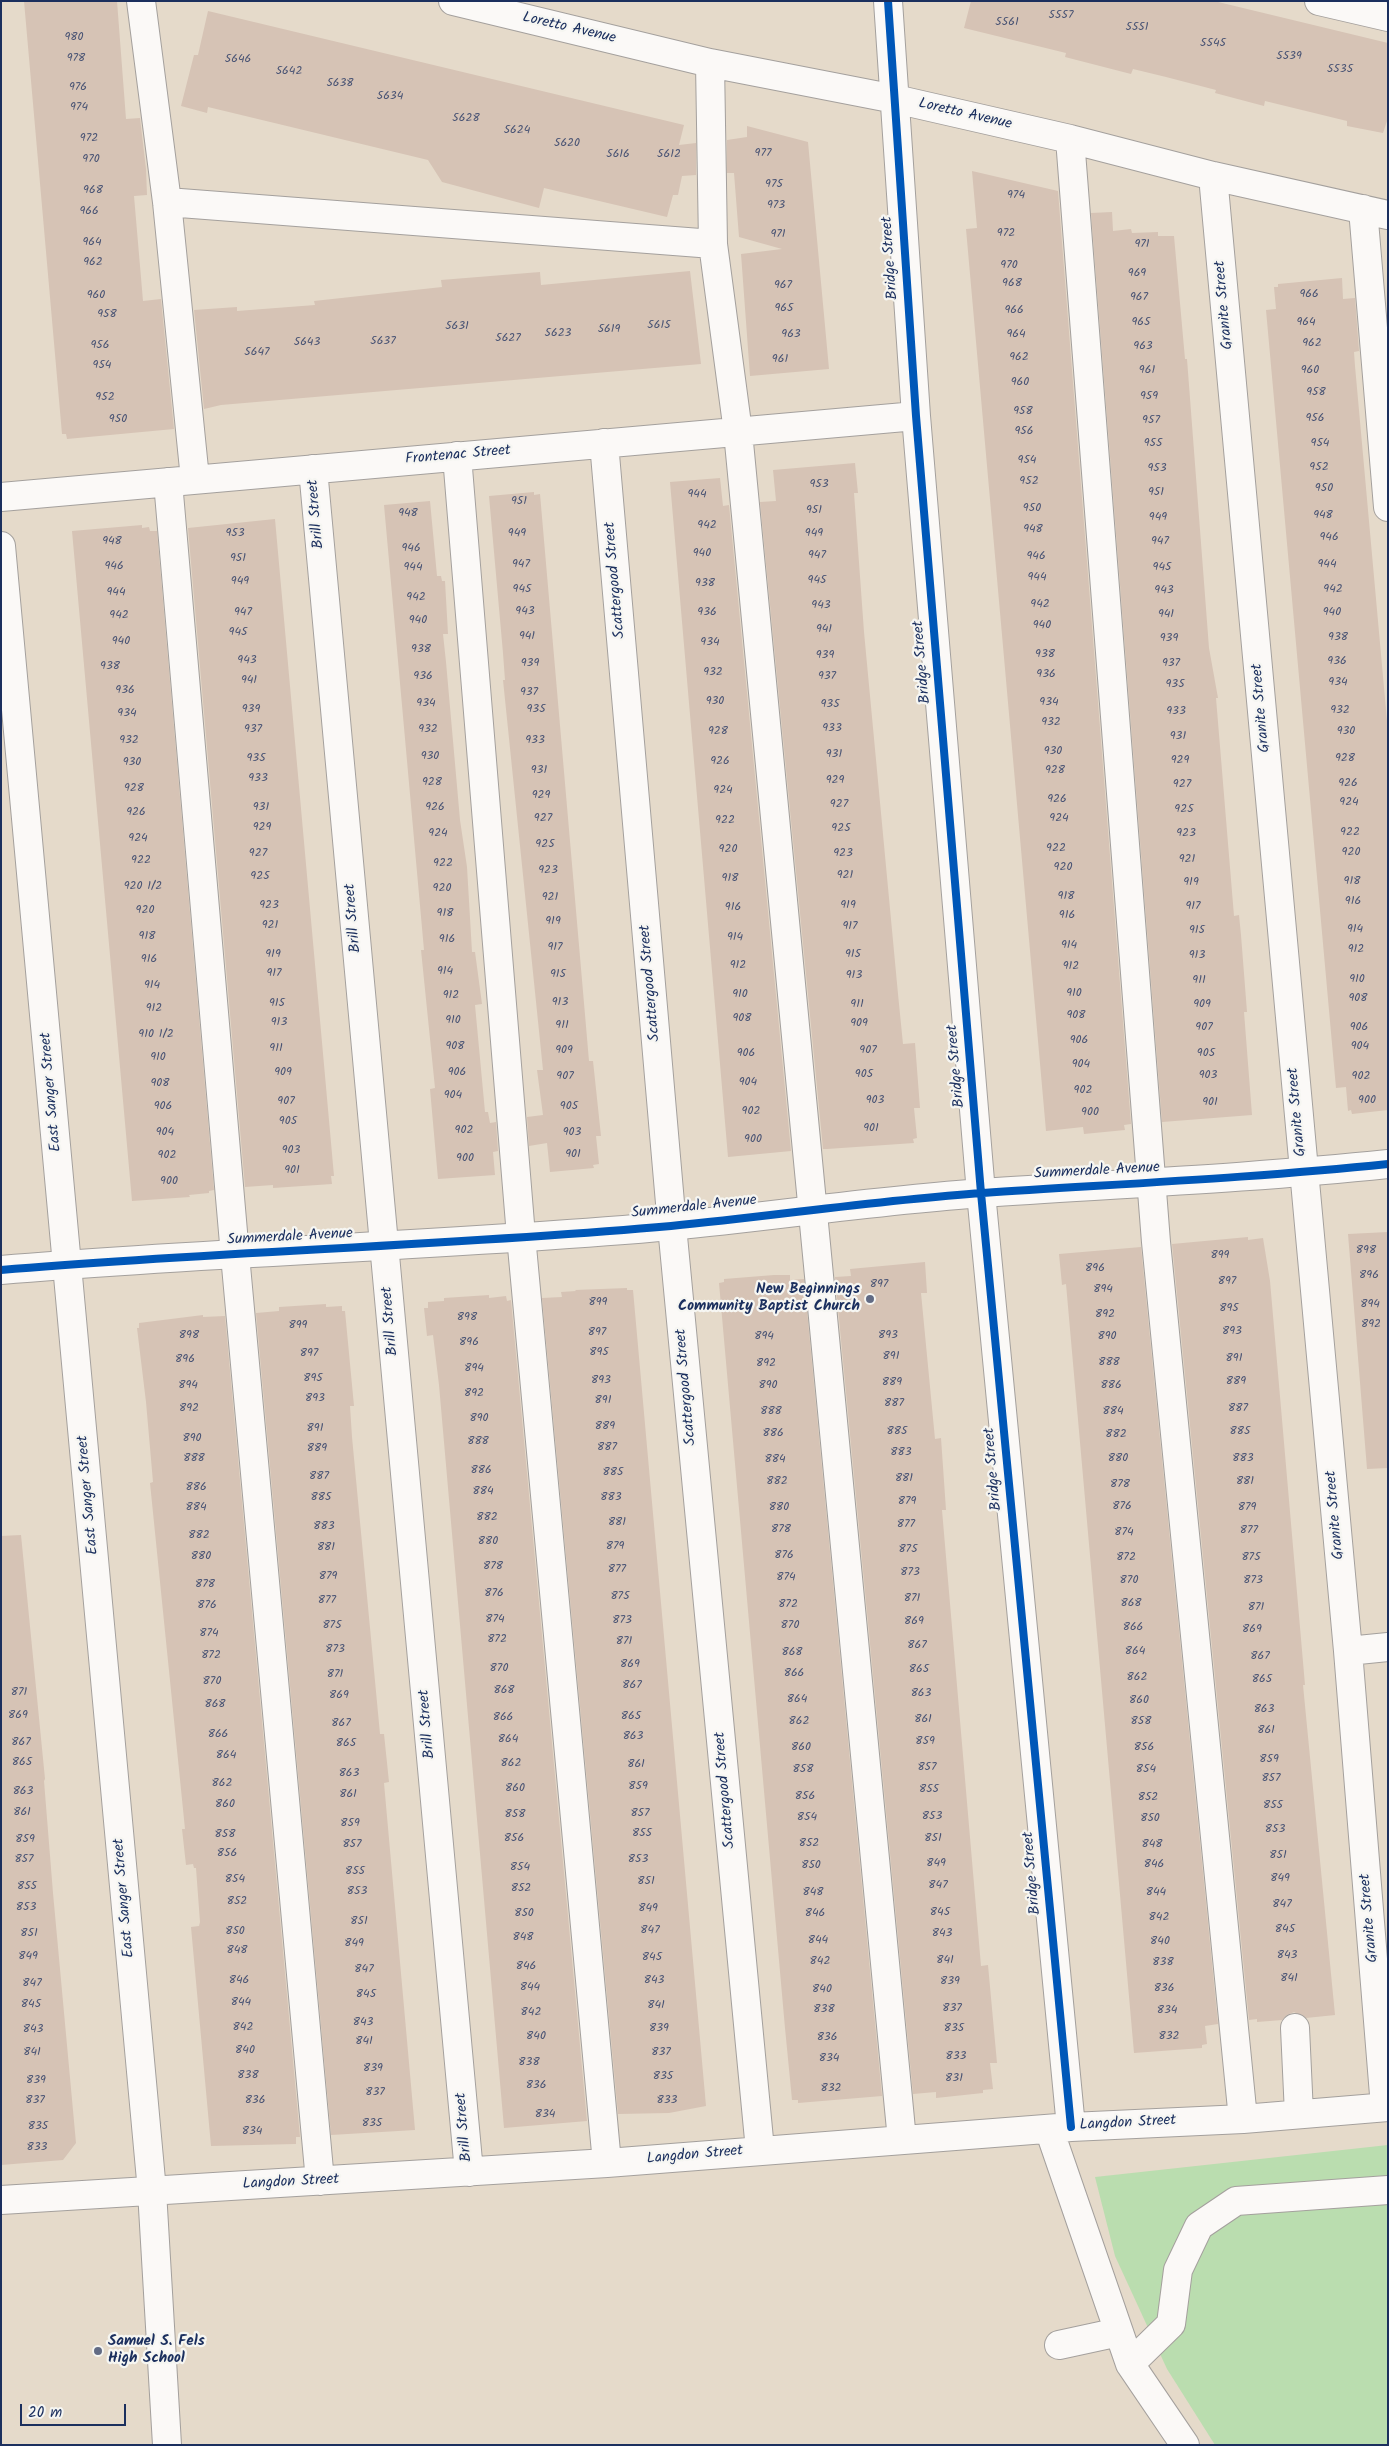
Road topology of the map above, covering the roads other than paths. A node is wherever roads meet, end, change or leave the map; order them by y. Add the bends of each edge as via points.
1 (141, 1) edge
2 (453, 1) edge
3 (888, 1) edge
4 (1319, 1) edge
5 (1388, 18) edge
6 (710, 63) junction
7 (894, 99) junction
8 (1070, 139) junction
9 (1213, 176) junction
10 (168, 202) junction
11 (1376, 212) edge
12 (713, 244) junction
13 (916, 416) junction
14 (738, 432) junction
15 (604, 443) junction
16 (457, 456) junction
17 (313, 470) junction
18 (195, 479) junction
19 (168, 482) junction
20 (1, 497) edge
21 (1388, 507) edge
22 (1, 546) edge
23 (1388, 1164) edge
24 (1304, 1172) junction
25 (1151, 1183) junction
26 (981, 1193) junction
27 (812, 1209) junction
28 (672, 1226) junction
29 (521, 1236) junction
30 (384, 1247) junction
31 (235, 1255) junction
32 (67, 1264) junction
33 (1, 1270) edge
34 (1388, 1647) edge
35 (1348, 1651) junction
36 (1295, 2028) dead end
37 (1386, 2107) edge
38 (1299, 2114) junction
39 (1243, 2119) junction
40 (1060, 2128) junction
41 (902, 2140) junction
42 (760, 2150) junction
43 (607, 2163) junction
44 (469, 2172) junction
45 (320, 2181) junction
46 (1388, 2190) edge
47 (152, 2191) junction
48 (1, 2200) edge
49 (1119, 2332) junction
50 (1059, 2345) dead end
51 (1130, 2364) junction
52 (167, 2445) edge
53 (1185, 2445) edge

1 - 10 street
2 - 6 street, Loretto Avenue
3 - 7 street, Bridge Street
4 - 5 street
6 - 7 street, Loretto Avenue
6 - 12 street
7 - 8 street, Loretto Avenue
7 - 13 street, Bridge Street
8 - 9 street, Loretto Avenue
8 - 25 street
9 - 11 street, Loretto Avenue
9 - 24 street, Granite Street
10 - 12 street
10 - 18 street
11 - 21 street
12 - 14 street
13 - 14 street, Frontenac Street
13 - 26 street, Bridge Street
14 - 15 street, Frontenac Street
14 - 27 street
15 - 16 street, Frontenac Street
15 - 28 street, Scattergood Street
16 - 17 street, Frontenac Street
16 - 29 street
17 - 18 street, Frontenac Street
17 - 30 street, Brill Street
18 - 19 street, Frontenac Street
19 - 20 street, Frontenac Street
19 - 31 street
22 - 32 street, East Sanger Street
23 - 24 street, Summerdale Avenue
24 - 25 street, Summerdale Avenue
24 - 35 street, Granite Street
25 - 26 street, Summerdale Avenue
25 - 39 street
26 - 27 street, Summerdale Avenue
26 - 40 street, Bridge Street
27 - 28 street, Summerdale Avenue
27 - 41 street
28 - 29 street, Summerdale Avenue
28 - 42 street, Scattergood Street
29 - 30 street, Summerdale Avenue
29 - 43 street
30 - 31 street, Summerdale Avenue
30 - 44 street, Brill Street
31 - 32 street, Summerdale Avenue
31 - 45 street
32 - 33 street, Summerdale Avenue
32 - 47 street, East Sanger Street
34 - 35 street
35 - 37 street, Granite Street
36 - 38 street
37 - 38 street, Langdon Street
38 - 39 street, Langdon Street
39 - 40 street, Langdon Street
40 - 41 street, Langdon Street
40 - 49 street, Bridge Street
41 - 42 street, Langdon Street
42 - 43 street, Langdon Street
43 - 44 street, Langdon Street
44 - 45 street, Langdon Street
45 - 47 street, Langdon Street
46 - 51 street via 1236,2201 1199,2226 1178,2270 1171,2324
47 - 48 street, Langdon Street
47 - 52 street, East Sanger Street
49 - 50 street
49 - 51 street, Bridge Street
51 - 53 street, Bridge Street

